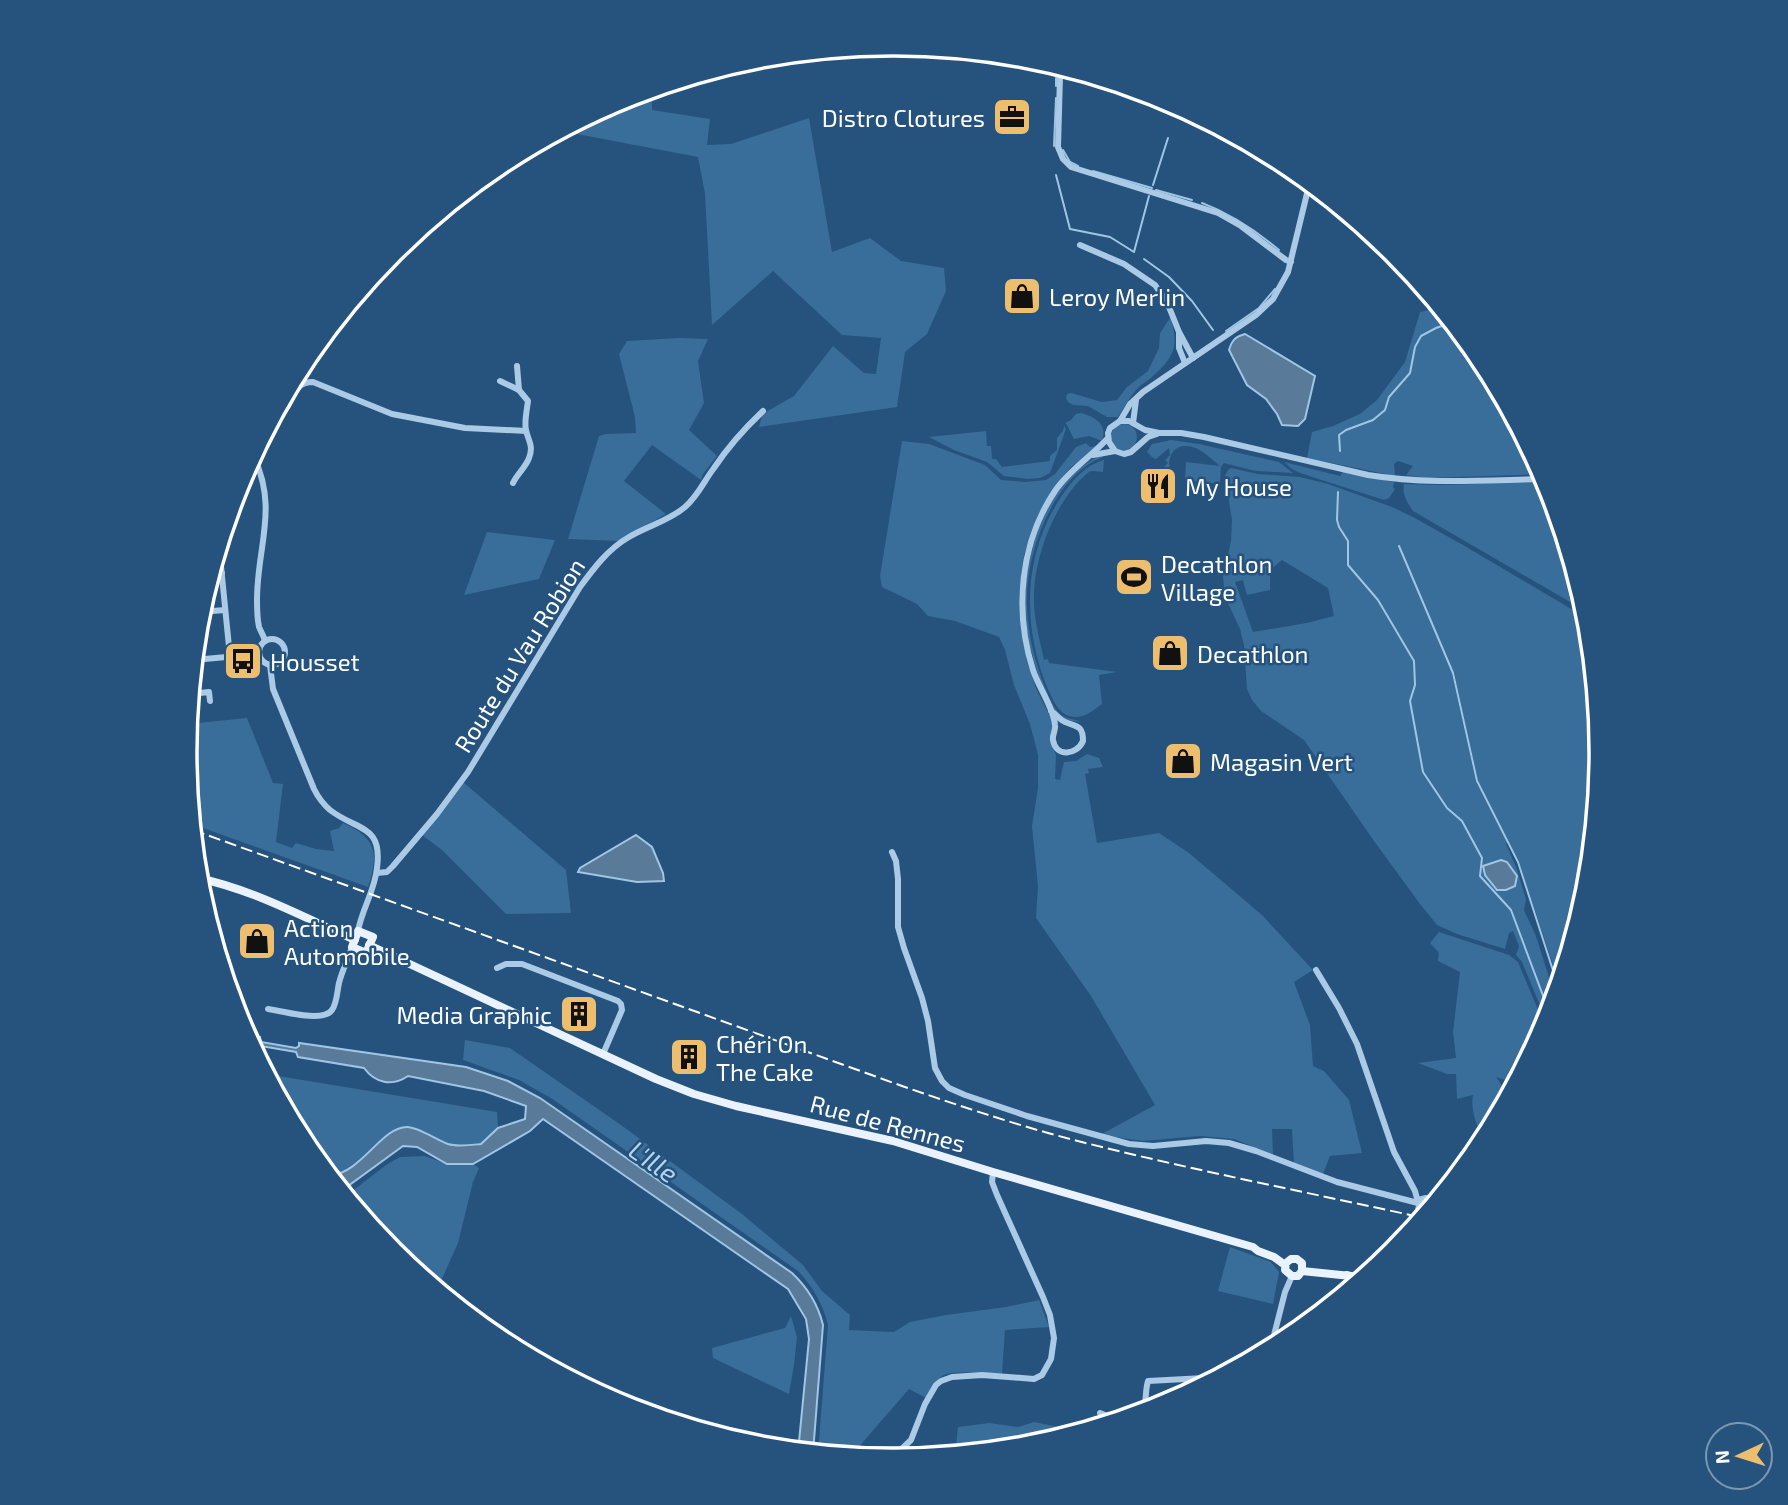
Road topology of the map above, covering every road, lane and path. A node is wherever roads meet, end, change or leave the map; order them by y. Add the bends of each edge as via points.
1 (1060, 76) edge
2 (1307, 192) edge
3 (1080, 245) dead end
4 (1291, 262) junction
5 (1179, 332) junction
6 (1193, 358) junction
7 (1185, 363) junction
8 (517, 366) dead end
9 (500, 380) dead end
10 (304, 383) edge
11 (519, 390) junction
12 (1136, 400) junction
13 (763, 411) dead end
14 (1120, 421) junction
15 (1136, 425) junction
16 (526, 431) junction
17 (1159, 433) junction
18 (1108, 438) junction
19 (1139, 444) junction
20 (1115, 450) junction
21 (1093, 455) junction
22 (258, 469) edge
23 (1534, 479) edge
24 (513, 483) dead end
25 (222, 570) edge
26 (222, 573) joint
27 (225, 610) junction
28 (212, 611) edge
29 (265, 641) junction
30 (260, 654) junction
31 (230, 657) junction
32 (203, 659) edge
33 (270, 665) junction
34 (208, 684) dead end
35 (209, 692) junction
36 (200, 693) edge
37 (210, 701) dead end
38 (1051, 711) junction
39 (1066, 723) junction
40 (1054, 732) junction
41 (892, 852) dead end
42 (377, 873) junction
43 (210, 881) edge
44 (355, 939) junction
45 (369, 945) junction
46 (497, 968) dead end
47 (1316, 970) dead end
48 (268, 1009) dead end
49 (603, 1054) junction
50 (993, 1172) junction
51 (1429, 1199) edge
52 (1418, 1202) junction
53 (1419, 1211) edge
54 (1288, 1269) junction
55 (1303, 1269) junction
56 (1352, 1276) edge
57 (1274, 1336) edge
58 (1200, 1378) edge
59 (1145, 1402) edge
60 (1100, 1413) dead end
61 (1106, 1416) edge
62 (902, 1449) edge

1 - 4 street via 1058,147 1070,167 1218,213
2 - 4 street
3 - 5 street via 1117,260 1150,281 1167,302
4 - 6 street via 1286,279 1263,309
5 - 6 street
5 - 7 street
6 - 7 street
7 - 12 street
8 - 11 street
9 - 11 street
10 - 16 street via 313,382 392,414 465,428
11 - 16 street via 528,401
12 - 14 street
12 - 15 street
13 - 42 street, Route du Vau Robion via 720,458 685,507 629,537 597,564 461,783 393,866
14 - 15 street
14 - 18 street via 1110,428
15 - 17 street
15 - 19 street
16 - 24 street via 530,438 528,461
17 - 19 street
17 - 23 street via 1204,437 1394,479
18 - 20 street
18 - 21 street
19 - 20 street via 1124,454
20 - 21 street
21 - 38 street via 1069,474 1049,500 1023,578 1026,641
22 - 29 street via 266,496 257,600
25 - 26 street
26 - 27 street
27 - 28 street
27 - 31 street
29 - 30 street
29 - 33 street via 275,640 284,650 280,662
30 - 31 street
30 - 33 street
31 - 32 street
33 - 42 street via 273,689 314,789 329,809 373,837 378,850
34 - 35 street
35 - 36 street
35 - 37 street
38 - 39 street
38 - 40 street
39 - 40 street
39 - 40 street via 1082,731 1077,751 1065,753 1056,748
41 - 52 street via 898,879 898,928 922,998 935,1068 949,1088 1027,1116 1129,1144 1206,1140 1237,1145 1337,1182
42 - 44 street
43 - 44 main road via 273,902
44 - 45 main road via 366,953
44 - 45 main road via 373,937
44 - 48 street via 328,1014 321,1017
45 - 49 main road, Rue de Rennes
46 - 49 street via 522,964 618,1001 622,1010
47 - 52 street via 1357,1044 1394,1152
49 - 50 main road, Rue de Rennes via 694,1094 893,1141
50 - 54 main road, Rue de Rennes via 1253,1247
50 - 62 street via 997,1195 1050,1315 1051,1359 1042,1375 1034,1379 982,1376 942,1381
51 - 52 street
52 - 53 street
54 - 55 main road via 1298,1276
54 - 55 main road, Rue de Rennes via 1297,1259
54 - 57 street
55 - 56 main road, Rue de Rennes via 1317,1267
58 - 59 street via 1148,1381
60 - 61 street

